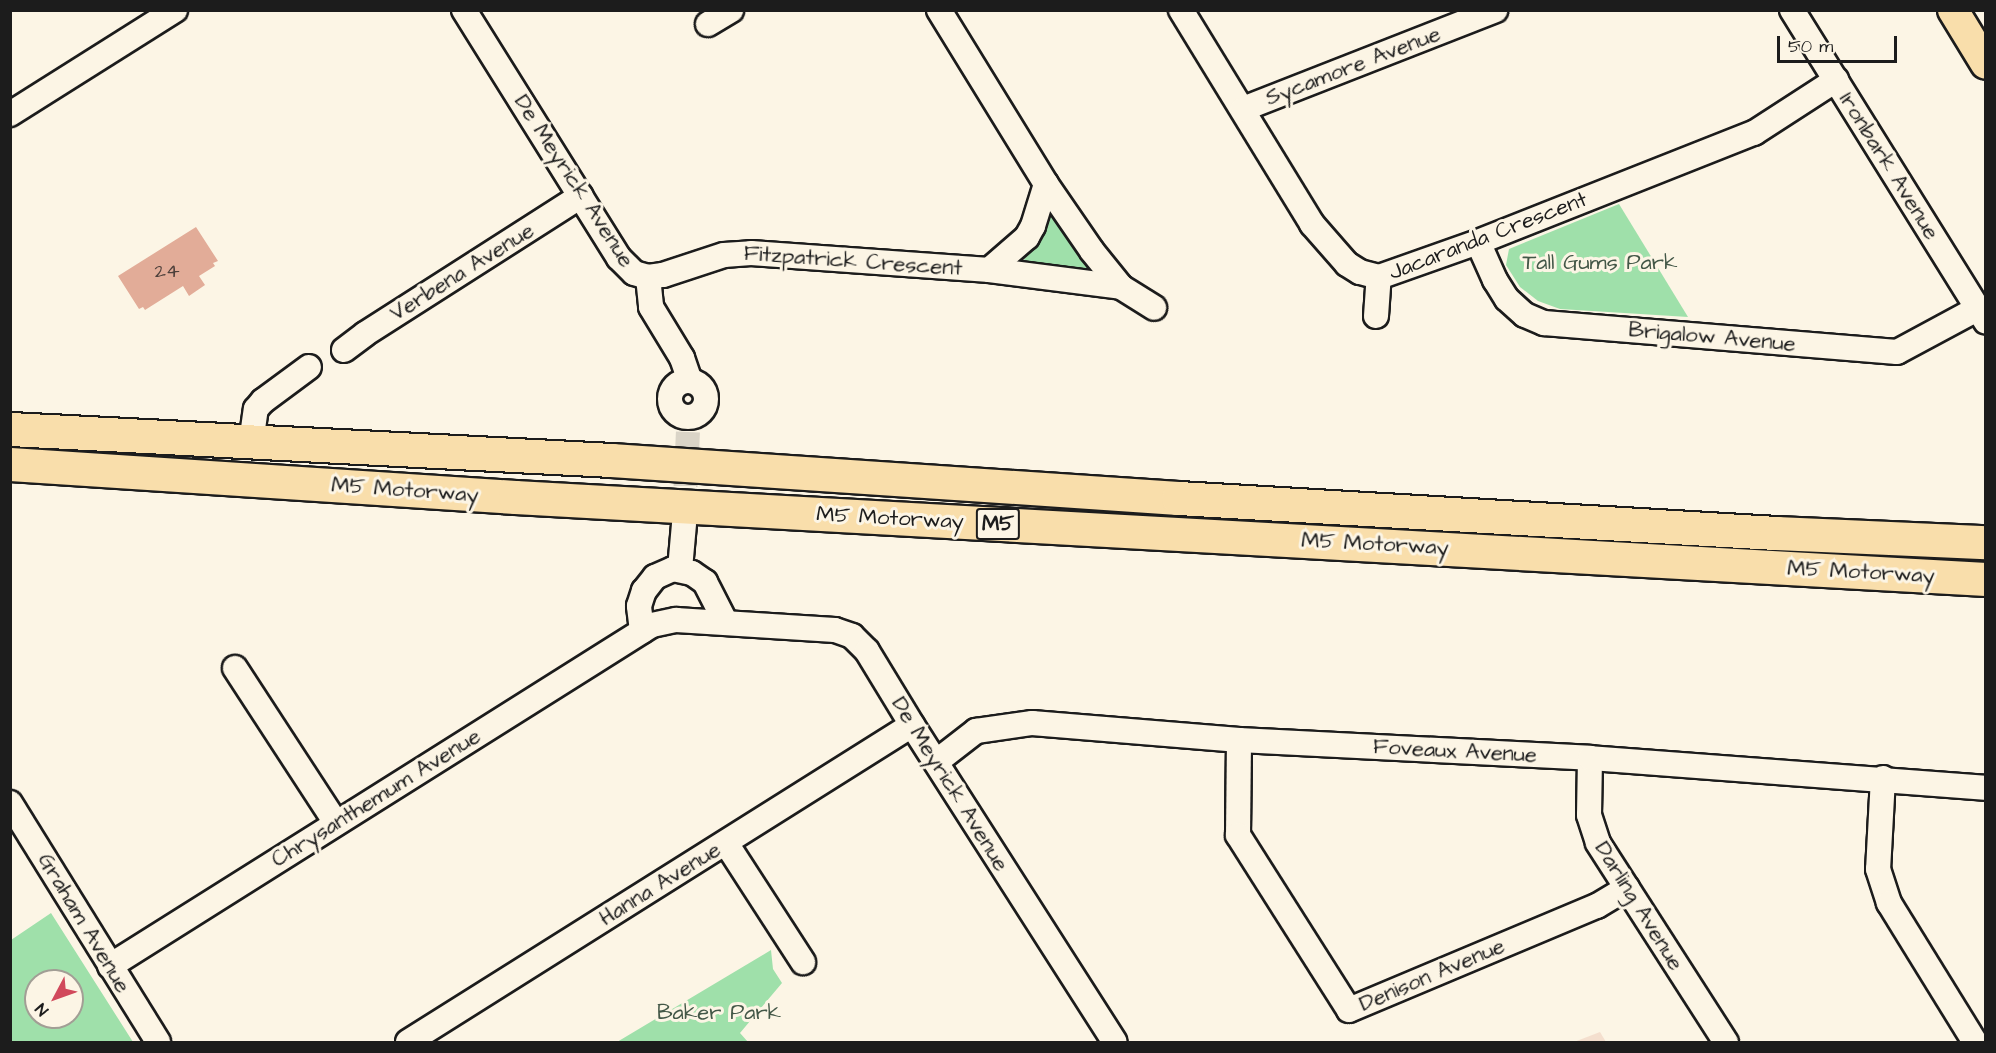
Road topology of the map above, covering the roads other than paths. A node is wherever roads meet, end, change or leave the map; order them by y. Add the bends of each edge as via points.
1 (175, 10) edge
2 (464, 10) edge
3 (730, 10) edge
4 (939, 10) edge
5 (1182, 10) edge
6 (1496, 10) edge
7 (1792, 10) edge
8 (1953, 10) edge
9 (708, 24) dead end
10 (1986, 64) edge
11 (1836, 80) junction
12 (1244, 109) junction
13 (10, 114) edge
14 (1046, 184) junction
15 (581, 196) junction
16 (1478, 242) junction
17 (989, 270) junction
18 (648, 277) junction
19 (1379, 277) junction
20 (1121, 286) junction
21 (1154, 308) dead end
22 (1981, 315) edge
23 (1376, 316) dead end
24 (344, 350) dead end
25 (309, 367) dead end
26 (688, 425) tunnel mouth
27 (10, 429) edge
28 (251, 443) junction
29 (10, 464) edge
30 (684, 524) tunnel mouth
31 (1986, 542) edge
32 (680, 569) junction
33 (1986, 579) edge
34 (676, 620) joint
35 (726, 623) junction
36 (642, 631) junction
37 (235, 668) dead end
38 (912, 725) junction
39 (1239, 740) junction
40 (1590, 758) junction
41 (936, 762) junction
42 (1883, 778) junction
43 (1986, 788) edge
44 (12, 809) edge
45 (336, 824) junction
46 (726, 843) junction
47 (1627, 888) junction
48 (803, 962) dead end
49 (110, 966) junction
50 (158, 1042) edge
51 (408, 1042) edge
52 (1115, 1042) edge
53 (1726, 1042) edge
54 (1975, 1042) edge

1 - 13 street
2 - 15 street, De Meyrick Avenue
3 - 9 street
4 - 14 street, Fitzpatrick Crescent
5 - 12 street, Jacaranda Crescent
6 - 12 street, Sycamore Avenue
7 - 11 street, Ironbark Avenue
8 - 10 main road
11 - 16 street, Jacaranda Crescent via 1754,133
11 - 22 street, Ironbark Avenue
12 - 19 street, Jacaranda Crescent via 1312,224 1347,264
14 - 17 street, Fitzpatrick Crescent via 1027,237
14 - 20 street, Fitzpatrick Crescent
15 - 18 street, De Meyrick Avenue via 623,263 634,273
15 - 24 street, Verbena Avenue
16 - 19 street, Jacaranda Crescent
16 - 22 street, Brigalow Avenue via 1508,299 1525,315 1544,323 1897,352
17 - 18 street, Fitzpatrick Crescent via 751,252 724,255
17 - 20 street, Fitzpatrick Crescent
18 - 26 street, De Meyrick Avenue via 651,307 682,358 690,381 701,386 706,396 704,408
19 - 23 street
20 - 21 street, Fitzpatrick Crescent
25 - 28 street via 262,400 256,409
27 - 28 highway, M5 Motorway / M5
28 - 31 highway, M5 Motorway / M5 via 611,460 1178,498
29 - 33 highway, M5 Motorway / M5 via 514,497
30 - 32 street
32 - 35 street via 705,582
32 - 36 street via 660,574 647,586 639,606
34 - 35 street, De Meyrick Avenue
34 - 36 street, Chrysanthemum Avenue
35 - 38 street, De Meyrick Avenue via 835,630 852,636 867,651
36 - 45 street, Chrysanthemum Avenue
37 - 45 street
38 - 41 street, De Meyrick Avenue
38 - 46 street, Hanna Avenue
39 - 40 street, Foveaux Avenue
39 - 41 street, Foveaux Avenue via 1032,723 976,731
39 - 47 street, Denison Avenue via 1238,835 1349,1010 1597,906
40 - 42 street, Foveaux Avenue
40 - 47 street, Darling Avenue via 1592,830
41 - 52 street, De Meyrick Avenue
42 - 43 street, Foveaux Avenue
42 - 54 street via 1878,869 1889,903
44 - 49 street, Graham Avenue
45 - 49 street, Chrysanthemum Avenue
46 - 48 street
46 - 51 street, Hanna Avenue
47 - 53 street, Darling Avenue
49 - 50 street, Graham Avenue

